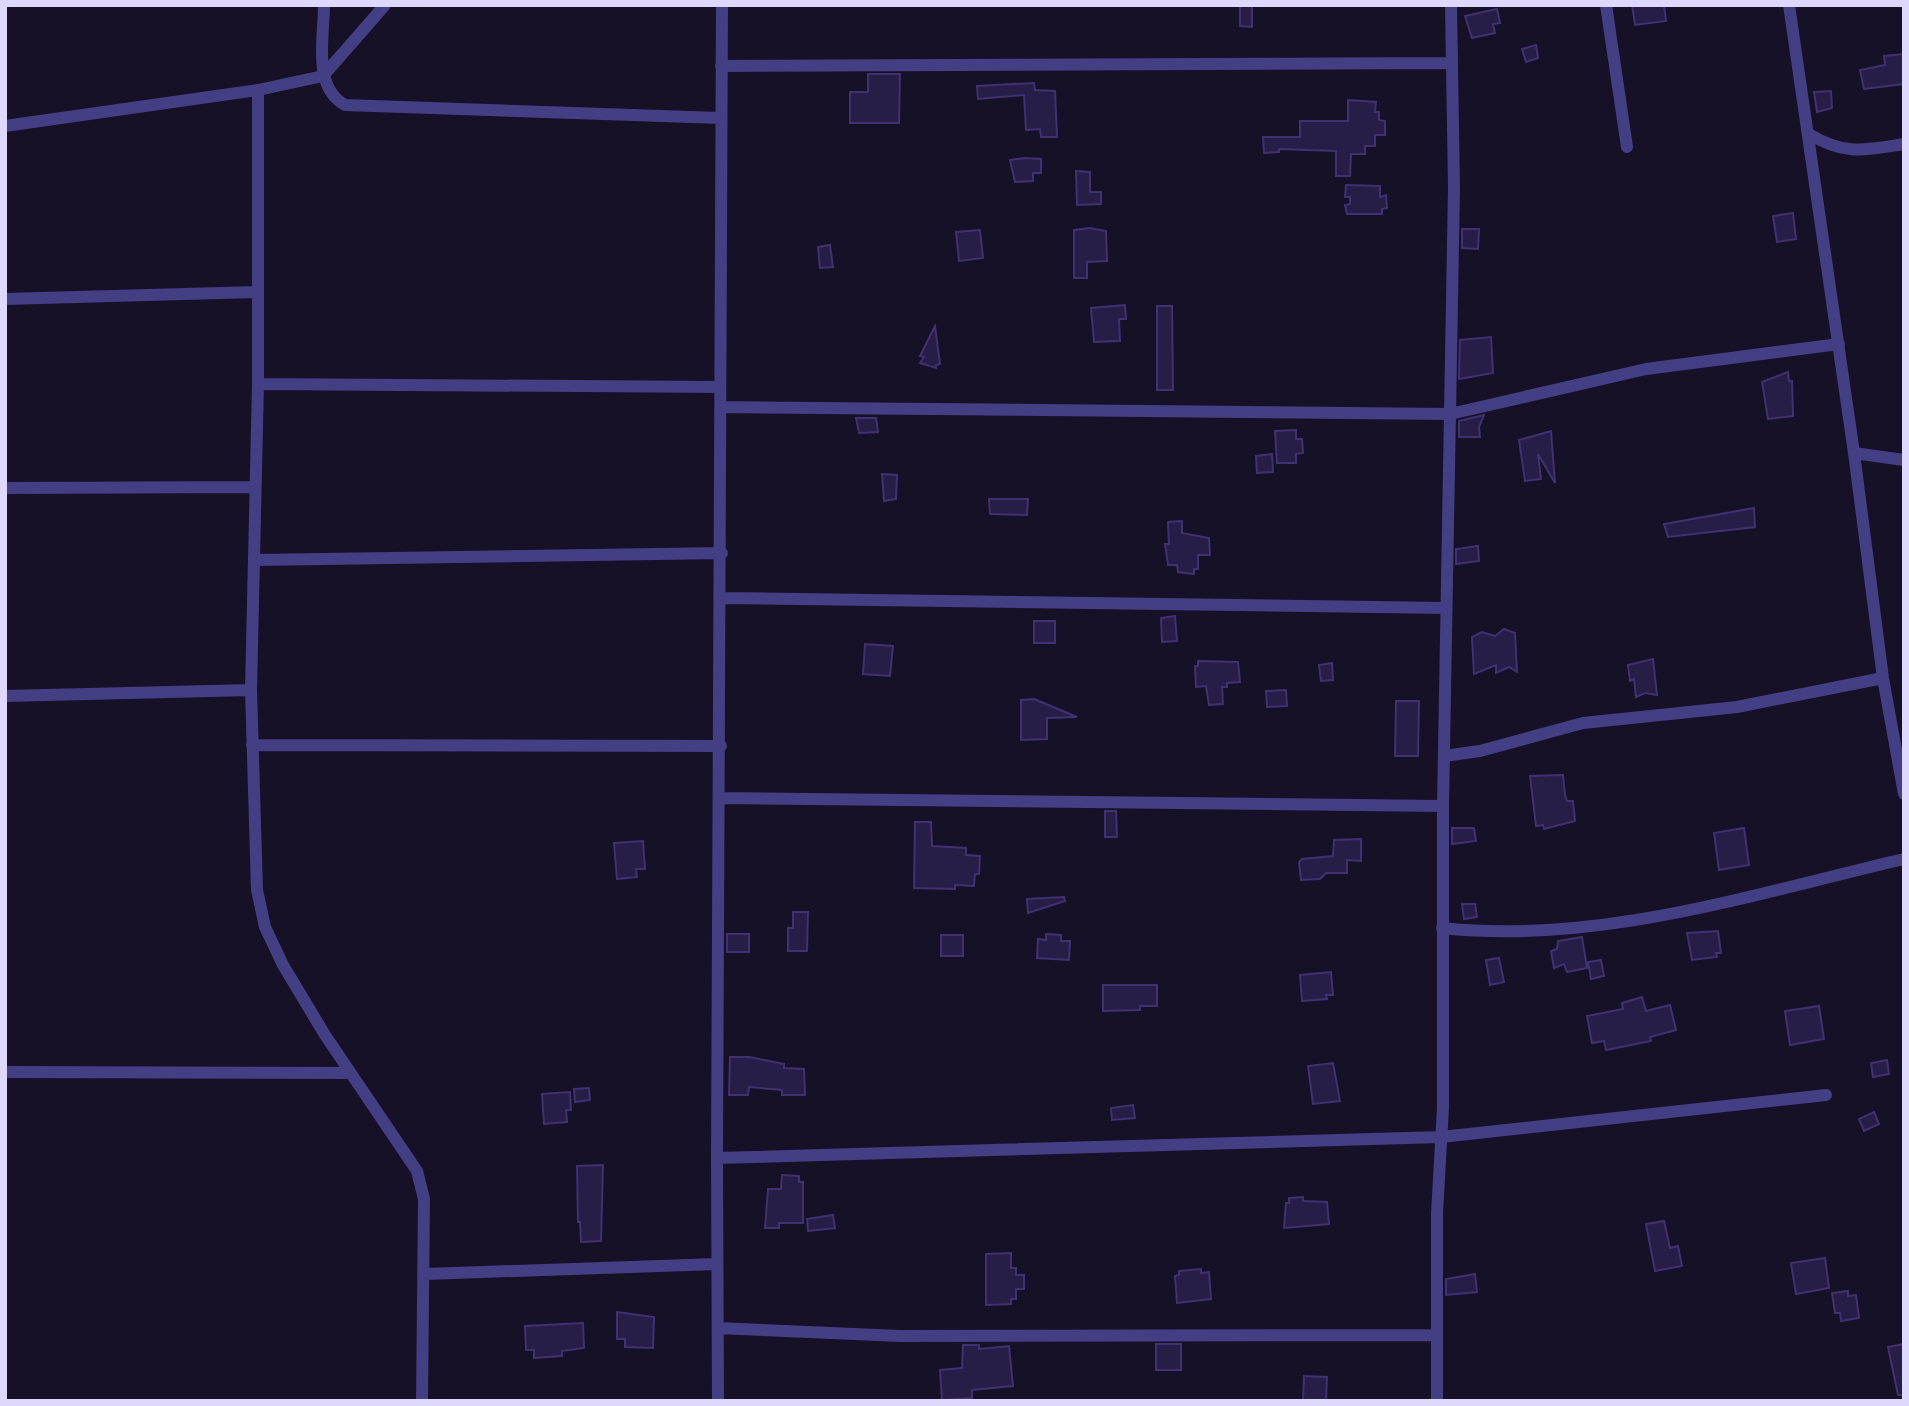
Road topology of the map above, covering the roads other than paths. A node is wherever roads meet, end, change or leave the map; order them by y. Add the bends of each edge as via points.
1 (324, 5) edge
2 (385, 5) edge
3 (722, 5) edge
4 (1451, 5) edge
5 (1606, 5) edge
6 (1789, 5) edge
7 (1452, 63) junction
8 (721, 66) junction
9 (323, 76) junction
10 (258, 90) junction
11 (720, 118) junction
12 (5, 125) edge
13 (1809, 134) junction
14 (1904, 145) edge
15 (1627, 147) dead end
16 (258, 292) junction
17 (5, 299) edge
18 (1839, 344) junction
19 (258, 384) junction
20 (720, 387) junction
21 (721, 407) junction
22 (1450, 414) junction
23 (1854, 453) junction
24 (1904, 460) edge
25 (256, 487) junction
26 (5, 488) edge
27 (722, 553) junction
28 (254, 560) junction
29 (722, 598) junction
30 (1446, 608) junction
31 (1883, 678) junction
32 (251, 690) junction
33 (5, 696) edge
34 (252, 745) junction
35 (721, 746) junction
36 (1444, 756) junction
37 (1904, 793) edge
38 (720, 798) junction
39 (1443, 806) junction
40 (1904, 859) edge
41 (1442, 928) junction
42 (5, 1072) edge
43 (350, 1073) junction
44 (1826, 1095) dead end
45 (1441, 1137) junction
46 (717, 1158) junction
47 (717, 1264) junction
48 (425, 1274) junction
49 (718, 1328) junction
50 (1436, 1335) junction
51 (422, 1401) edge
52 (719, 1401) edge
53 (1437, 1401) edge

1 - 9 street
2 - 9 street
3 - 8 street
4 - 7 street
5 - 15 street
6 - 13 street
7 - 8 street
7 - 22 street
8 - 11 street
9 - 10 street
9 - 11 street via 330,95 353,107
10 - 12 street
10 - 16 street
11 - 20 street
13 - 14 street via 1851,151
13 - 18 street
16 - 17 street
16 - 19 street
18 - 22 street via 1646,369
18 - 23 street
19 - 20 street
19 - 25 street
20 - 21 street
21 - 22 street
21 - 27 street
22 - 30 street
23 - 24 street
23 - 31 street
25 - 26 street
25 - 28 street
27 - 28 street
27 - 29 street
28 - 32 street
29 - 30 street
29 - 35 street
30 - 36 street
31 - 36 street via 1724,709 1583,723
31 - 37 street
32 - 33 street
32 - 34 street
34 - 35 street
34 - 43 street via 257,890 265,927
35 - 38 street
36 - 39 street
38 - 39 street
38 - 46 street
39 - 41 street
40 - 41 street via 1662,916 1589,928
41 - 45 street
42 - 43 street
43 - 48 street via 417,1171 425,1199
44 - 45 street
45 - 46 street
45 - 50 street
46 - 47 street
47 - 48 street
47 - 49 street
48 - 51 street
49 - 50 street via 900,1336
49 - 52 street
50 - 53 street

